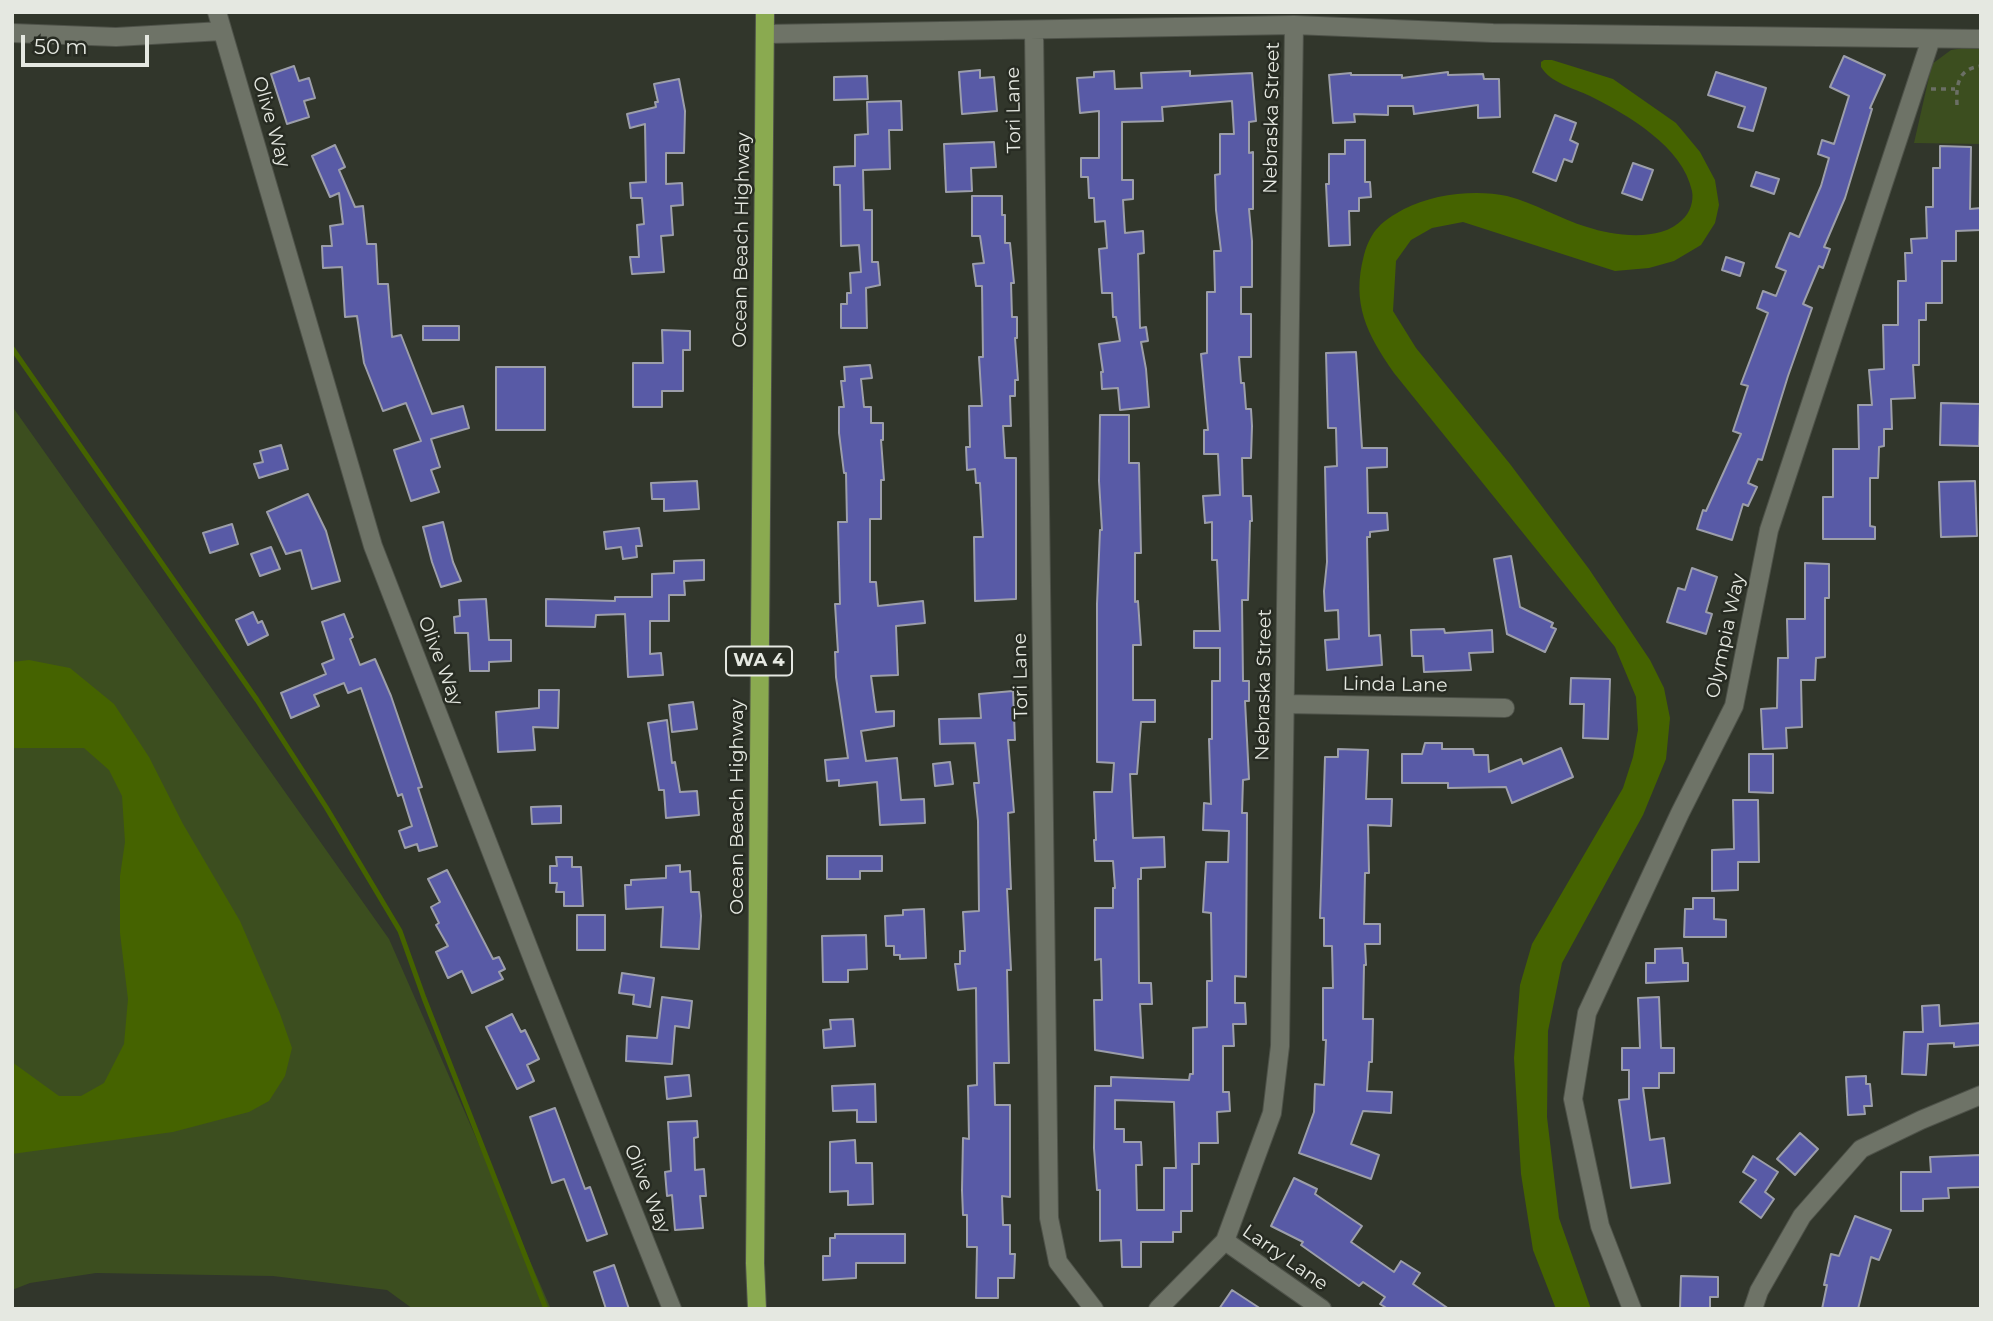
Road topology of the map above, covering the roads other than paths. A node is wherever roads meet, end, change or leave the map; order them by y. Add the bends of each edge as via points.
1 (217, 12) edge
2 (765, 12) edge
3 (1135, 20) edge
4 (1294, 25) junction
5 (222, 31) junction
6 (1034, 31) junction
7 (12, 33) edge
8 (765, 34) junction
9 (1931, 39) junction
10 (1981, 39) edge
11 (1285, 704) junction
12 (1505, 708) dead end
13 (1981, 1096) edge
14 (1225, 1241) junction
15 (672, 1309) edge
16 (757, 1309) edge
17 (1094, 1309) edge
18 (1158, 1309) edge
19 (1322, 1309) edge
20 (1632, 1309) edge
21 (1753, 1309) edge

1 - 5 street, Olive Way
2 - 8 main road, Ocean Beach Highway / WA 4
3 - 4 street
3 - 6 street
4 - 9 street via 1493,33
4 - 11 street, Nebraska Street
5 - 7 street via 116,37
5 - 15 street, Olive Way via 373,546
6 - 8 street
6 - 17 street, Tori Lane via 1049,1218 1058,1262
8 - 16 main road, Ocean Beach Highway / WA 4
9 - 10 street
9 - 20 street, Olympia Way via 1769,530 1734,706 1587,1013 1573,1099 1600,1226
11 - 12 street, Linda Lane
11 - 14 street, Nebraska Street via 1280,1046 1272,1113
13 - 21 street via 1861,1149 1802,1216
14 - 18 street, Nebraska Street
14 - 19 street, Larry Lane

